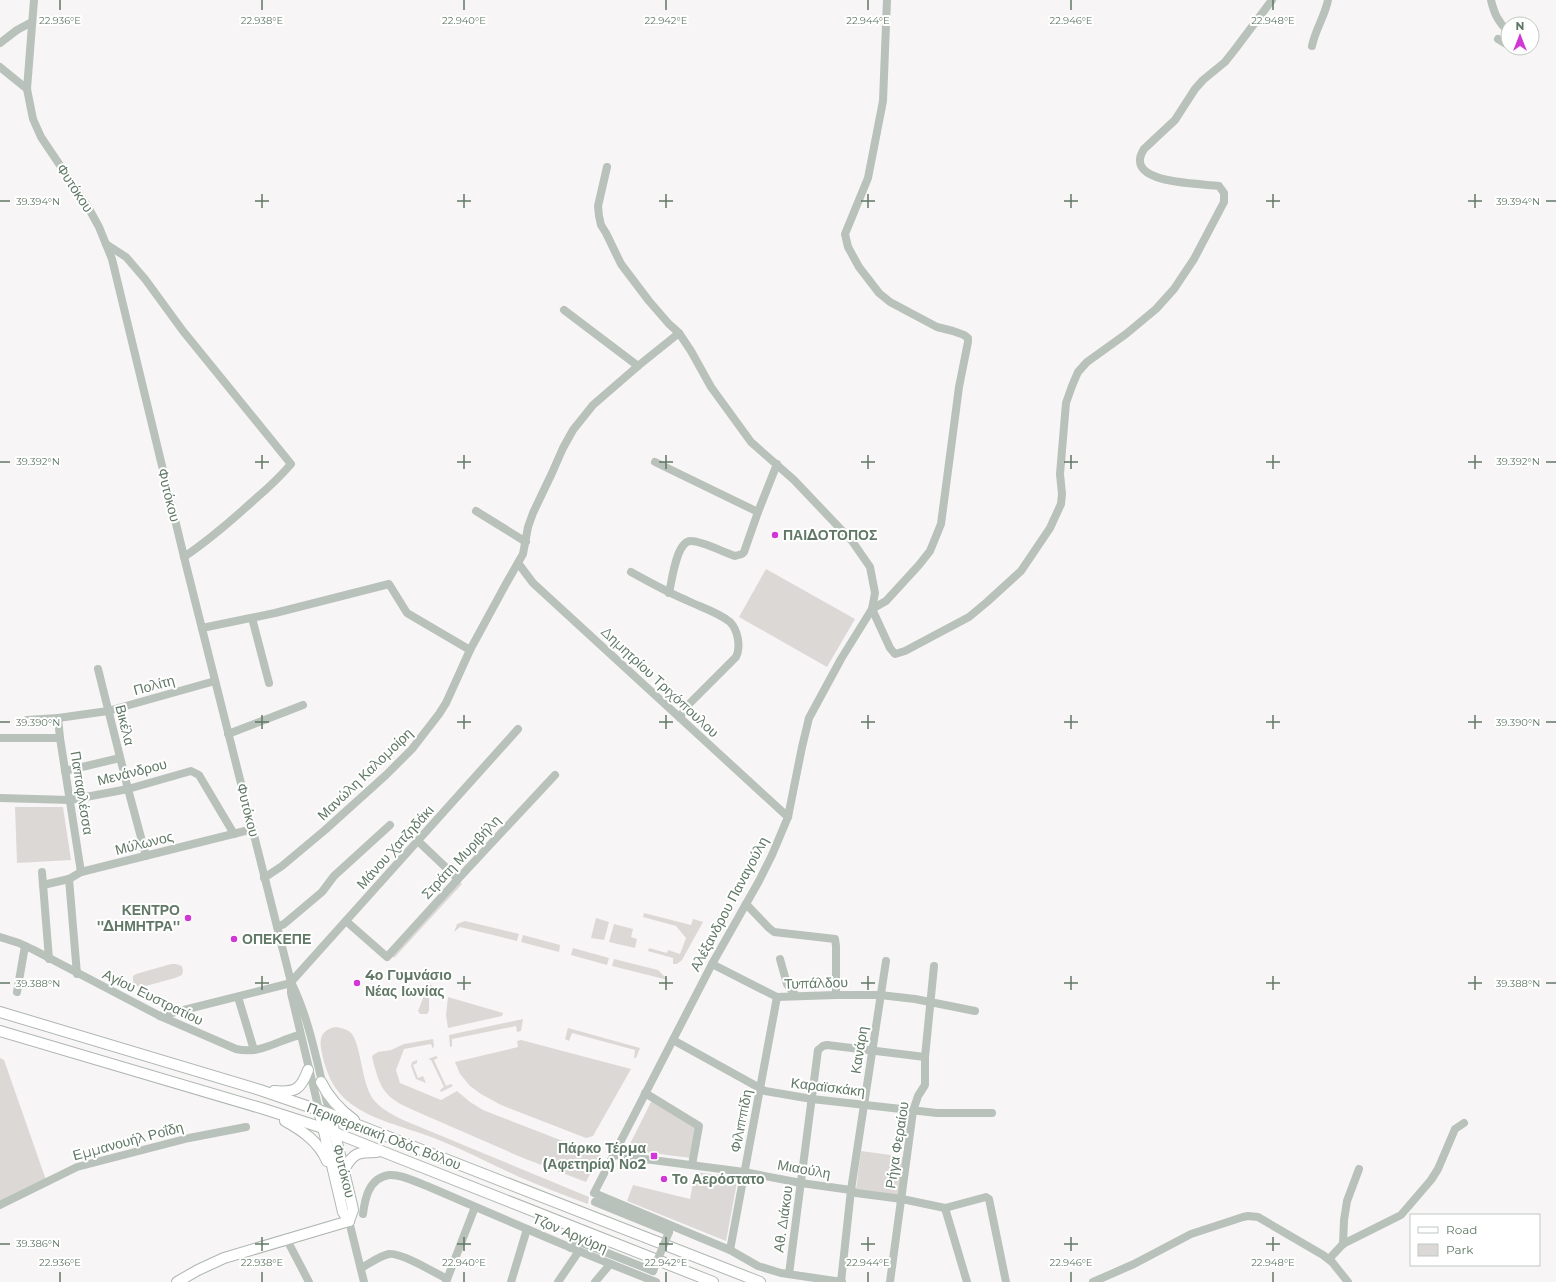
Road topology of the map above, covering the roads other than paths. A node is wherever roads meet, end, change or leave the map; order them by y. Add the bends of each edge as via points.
1 (887, 0) edge
2 (1272, 0) edge
3 (1328, 0) edge
4 (1492, 0) edge
5 (35, 2) edge
6 (32, 22) junction
7 (1500, 22) edge
8 (0, 43) edge
9 (1312, 46) dead end
10 (0, 67) edge
11 (27, 89) junction
12 (607, 167) dead end
13 (106, 244) junction
14 (564, 310) dead end
15 (679, 333) junction
16 (638, 366) junction
17 (655, 462) dead end
18 (777, 464) junction
19 (476, 511) dead end
20 (758, 512) junction
21 (526, 542) junction
22 (184, 557) junction
23 (518, 563) junction
24 (631, 572) dead end
25 (669, 592) junction
26 (872, 609) junction
27 (252, 618) junction
28 (202, 628) junction
29 (470, 650) junction
30 (98, 669) dead end
31 (215, 681) junction
32 (269, 684) dead end
33 (303, 705) dead end
34 (108, 711) junction
35 (58, 718) junction
36 (680, 718) junction
37 (27, 720) dead end
38 (518, 729) dead end
39 (228, 734) junction
40 (0, 738) edge
41 (60, 738) junction
42 (120, 758) junction
43 (65, 771) junction
44 (555, 775) dead end
45 (128, 789) junction
46 (0, 798) edge
47 (70, 800) junction
48 (788, 817) junction
49 (390, 825) dead end
50 (253, 829) junction
51 (234, 834) junction
52 (418, 841) junction
53 (146, 856) junction
54 (42, 872) dead end
55 (81, 872) junction
56 (264, 878) junction
57 (69, 879) junction
58 (458, 879) junction
59 (43, 885) junction
60 (746, 904) junction
61 (346, 921) junction
62 (277, 927) junction
63 (0, 937) edge
64 (25, 946) junction
65 (49, 959) junction
66 (780, 959) dead end
67 (886, 961) dead end
68 (712, 964) junction
69 (934, 966) dead end
70 (77, 974) junction
71 (291, 983) junction
72 (17, 992) dead end
73 (836, 995) junction
74 (880, 995) junction
75 (796, 996) junction
76 (238, 997) junction
77 (777, 997) junction
78 (930, 1002) junction
79 (0, 1012) edge
80 (975, 1012) dead end
81 (160, 1016) junction
82 (0, 1031) edge
83 (300, 1035) junction
84 (673, 1040) junction
85 (254, 1050) junction
86 (873, 1050) junction
87 (925, 1057) junction
88 (308, 1070) junction
89 (321, 1082) junction
90 (760, 1089) junction
91 (260, 1090) junction
92 (645, 1093) junction
93 (812, 1098) junction
94 (864, 1104) junction
95 (264, 1109) junction
96 (319, 1110) junction
97 (913, 1111) junction
98 (992, 1113) dead end
99 (330, 1114) junction
100 (1464, 1122) dead end
101 (362, 1126) junction
102 (246, 1127) dead end
103 (323, 1128) junction
104 (335, 1133) junction
105 (385, 1152) junction
106 (614, 1155) junction
107 (692, 1165) junction
108 (1359, 1169) dead end
109 (344, 1170) junction
110 (744, 1172) junction
111 (802, 1183) junction
112 (336, 1184) junction
113 (851, 1190) junction
114 (902, 1199) junction
115 (595, 1202) dead end
116 (0, 1205) edge
117 (475, 1207) junction
118 (945, 1208) junction
119 (363, 1214) dead end
120 (349, 1221) junction
121 (527, 1229) junction
122 (286, 1238) junction
123 (1343, 1244) junction
124 (571, 1248) junction
125 (730, 1250) junction
126 (579, 1251) junction
127 (1329, 1259) junction
128 (610, 1264) junction
129 (361, 1268) junction
130 (789, 1274) junction
131 (446, 1280) edge
132 (177, 1282) edge
133 (309, 1282) edge
134 (364, 1282) edge
135 (511, 1282) edge
136 (558, 1282) edge
137 (594, 1282) edge
138 (656, 1282) edge
139 (713, 1282) edge
140 (760, 1282) edge
141 (842, 1282) edge
142 (890, 1282) edge
143 (967, 1282) edge
144 (1006, 1282) edge
145 (1093, 1282) edge
146 (1348, 1282) edge

1 - 26 street via 883,101 868,178 845,234 848,247 858,267 878,293 937,327 964,335 968,342 959,387 944,511 938,531 930,551 919,565 886,601
2 - 26 street via 1225,62 1203,80 1175,120 1141,154 1140,164 1146,172 1166,180 1219,186 1224,193 1224,202 1185,276 1171,293 1156,309 1087,362 1078,372 1066,402 1060,474 1061,504 1050,528 1021,571 987,602 969,616 905,651 895,654 890,648
3 - 9 street
4 - 7 street
5 - 6 street, Φυτόκου
6 - 8 street
6 - 11 street, Φυτόκου
10 - 11 street
11 - 13 street, Φυτόκου via 36,129 88,207
12 - 15 street, Αλέξανδρου Παναγούλη via 598,206 601,225 621,264 649,301
13 - 22 street, Φυτόκου via 119,281
13 - 22 street via 126,257 146,279 188,337 292,464 210,539
14 - 16 street
15 - 16 street, Μανώλη Καλομοίρη
15 - 18 street, Αλέξανδρου Παναγούλη via 741,429 751,442
16 - 21 street, Μανώλη Καλομοίρη via 593,405 573,430 533,513
17 - 20 street
18 - 20 street
18 - 26 street, Αλέξανδρου Παναγούλη via 852,541 865,558 874,584 875,598
19 - 21 street
20 - 25 street via 742,554 735,556 695,542 684,543 679,552
21 - 23 street, Μανώλη Καλομοίρη
22 - 28 street, Φυτόκου
23 - 29 street, Μανώλη Καλομοίρη
23 - 36 street, Δημητρίου Τριχόπουλου via 533,583
24 - 25 street
25 - 36 street via 718,615 731,624 739,648 736,657 685,708
26 - 48 street, Αλέξανδρου Παναγούλη via 809,718
27 - 28 street
27 - 29 street via 389,584 407,613
27 - 32 street
28 - 31 street, Φυτόκου
29 - 56 street, Μανώλη Καλομοίρη via 446,703 412,749 325,830
30 - 34 street, Βικέλα
31 - 34 street, Πολίτη
31 - 39 street, Φυτόκου
33 - 39 street
34 - 35 street, Πολίτη
34 - 42 street, Βικέλα
35 - 37 street, Πολίτη
35 - 41 street, Παπαφλέσσα
36 - 48 street, Δημητρίου Τριχόπουλου
38 - 52 street, Μάνου Χατζηδάκι
39 - 50 street, Φυτόκου
40 - 41 street
41 - 43 street, Παπαφλέσσα
42 - 43 street
42 - 45 street, Βικέλα
43 - 47 street, Παπαφλέσσα
44 - 58 street, Στράτη Μυριβήλη
45 - 47 street, Μενάνδρου
45 - 51 street, Μενάνδρου via 187,771 196,772
45 - 53 street, Βικέλα
46 - 47 street, Μενάνδρου
47 - 55 street, Παπαφλέσσα
48 - 60 street, Αλέξανδρου Παναγούλη via 769,862
49 - 62 street via 334,876 322,892
50 - 51 street, Μύλωνος
50 - 56 street, Φυτόκου
51 - 53 street, Μύλωνος
52 - 58 street
52 - 61 street, Μάνου Χατζηδάκι
53 - 55 street, Μύλωνος
54 - 59 street
55 - 57 street, Μύλωνος
56 - 62 street, Φυτόκου
57 - 59 street, Μύλωνος
57 - 70 street
58 - 61 street, Στράτη Μυριβήλη via 387,957
59 - 65 street
60 - 68 street, Αλέξανδρου Παναγούλη
60 - 73 street via 774,932 835,939
61 - 71 street, Μάνου Χατζηδάκι
62 - 71 street, Φυτόκου
63 - 64 street, Αγίου Ευστρατίου
64 - 65 street, Αγίου Ευστρατίου
64 - 72 street
65 - 70 street, Αγίου Ευστρατίου
66 - 75 street via 787,984
67 - 74 street, Κανάρη
68 - 77 street, Τυπάλδου
68 - 84 street, Αλέξανδρου Παναγούλη
69 - 78 street, Ρήγα Φεραίου
70 - 81 street, Αγίου Ευστρατίου
71 - 76 street
71 - 83 street, Φυτόκου
71 - 89 street, Φυτόκου via 308,1028
73 - 74 street, Τυπάλδου
73 - 75 street, Τυπάλδου
74 - 78 street, Τυπάλδου
74 - 86 street, Κανάρη
75 - 77 street, Τυπάλδου
76 - 81 street
76 - 85 street
77 - 90 street, Φιλιππίδη
78 - 80 street, Τυπάλδου
78 - 87 street, Ρήγα Φεραίου
79 - 91 main road, Περιφερειακή Οδός Βόλου
81 - 85 street, Αγίου Ευστρατίου via 230,1047
82 - 95 main road, Περιφερειακή Οδός Βόλου
83 - 85 street, Αγίου Ευστρατίου
83 - 88 street, Φυτόκου
84 - 90 street, Καραϊσκάκη
84 - 92 street, Αλέξανδρου Παναγούλη
86 - 87 street
86 - 93 street, Αθ. Διάκου via 827,1045 820,1048
86 - 94 street, Κανάρη
87 - 97 street, Ρήγα Φεραίου via 925,1086
88 - 91 main road via 304,1083 295,1090
88 - 96 street, Φυτόκου
89 - 99 street, Φυτόκου
89 - 101 main road via 334,1102
90 - 93 street, Καραϊσκάκη
90 - 110 street, Φιλιππίδη
91 - 96 main road, Περιφερειακή Οδός Βόλου
92 - 106 street, Αλέξανδρου Παναγούλη
92 - 107 street via 699,1126
93 - 94 street, Καραϊσκάκη
93 - 111 street, Αθ. Διάκου
94 - 97 street, Καραϊσκάκη
94 - 113 street, Κανάρη
95 - 103 main road, Περιφερειακή Οδός Βόλου
95 - 112 main road via 313,1139 324,1155
96 - 99 main road, Περιφερειακή Οδός Βόλου
96 - 103 main road, Φυτόκου
97 - 98 street, Καραϊσκάκη via 946,1114
97 - 114 street, Ρήγα Φεραίου
99 - 101 main road, Περιφερειακή Οδός Βόλου
99 - 104 main road, Φυτόκου
100 - 123 street via 1455,1129 1438,1169 1410,1207 1392,1220
101 - 140 main road, Περιφερειακή Οδός Βόλου
102 - 116 street, Εμμανουήλ Ροΐδη via 88,1163
103 - 104 main road, Περιφερειακή Οδός Βόλου
103 - 112 main road, Φυτόκου
104 - 105 main road, Περιφερειακή Οδός Βόλου
104 - 109 main road, Φυτόκου
105 - 109 main road via 357,1153 349,1160
105 - 139 main road, Περιφερειακή Οδός Βόλου
106 - 107 street, Μιαούλη
106 - 125 street, Αλέξανδρου Παναγούλη via 594,1193
107 - 110 street, Μιαούλη
108 - 123 street via 1347,1201
109 - 120 main road, Φυτόκου via 353,1210
110 - 111 street, Μιαούλη
110 - 125 street, Φιλιππίδη
111 - 113 street, Μιαούλη
111 - 130 street, Αθ. Διάκου
112 - 120 main road, Φυτόκου via 342,1212
113 - 114 street, Μιαούλη via 856,1193
113 - 141 street, Κανάρη
114 - 118 street, Μιαούλη
114 - 142 street, Ρήγα Φεραίου
115 - 124 street, bridge via 668,1232 653,1271 577,1241 572,1241
117 - 119 street, Τζον Αργύρη via 404,1178 388,1175 377,1180 369,1188
117 - 121 street, Τζον Αργύρη
117 - 131 street
118 - 143 street
118 - 144 street, Μιαούλη via 984,1196 988,1198
120 - 122 main road
120 - 129 street, Φυτόκου
121 - 124 street, Τζον Αργύρη
121 - 135 street
122 - 132 main road via 224,1258
122 - 133 street
123 - 127 street
124 - 126 street, Τζον Αργύρη
125 - 130 street via 758,1266
126 - 128 street, Τζον Αργύρη
126 - 136 street
127 - 145 street via 1258,1217 1248,1216 1191,1234
127 - 146 street
128 - 137 street
128 - 138 street, Τζον Αργύρη
129 - 131 street via 386,1255 394,1254 403,1256
129 - 134 street, Φυτόκου
130 - 141 street

